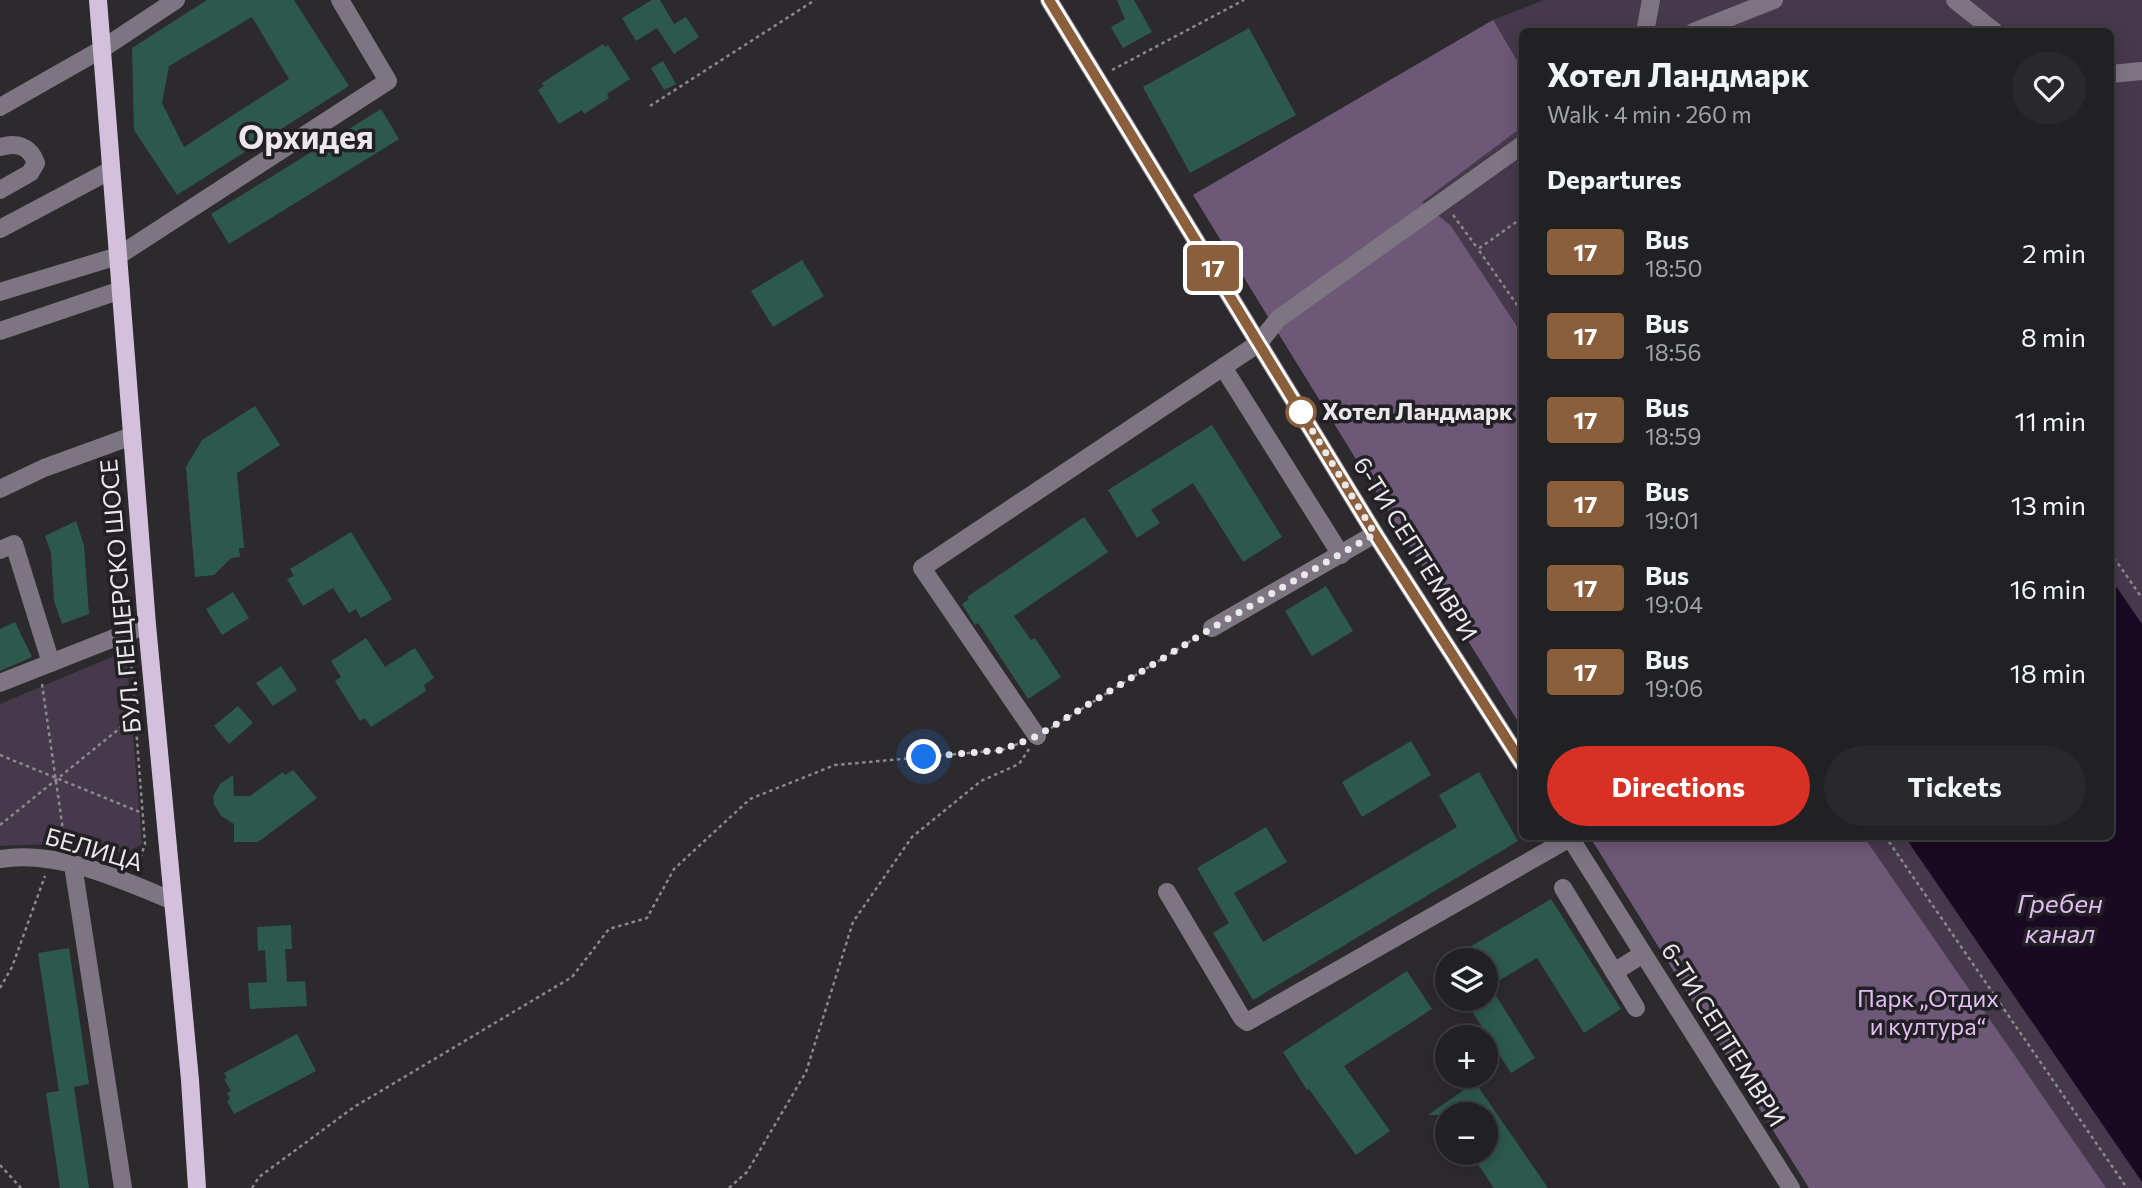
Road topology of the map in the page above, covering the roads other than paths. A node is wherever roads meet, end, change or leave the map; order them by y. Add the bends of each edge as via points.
1 (98, 0) edge
2 (176, 0) edge
3 (340, 0) edge
4 (1049, 0) edge
5 (1651, 0) edge
6 (1774, 0) edge
7 (1955, 0) edge
8 (1646, 28) edge
9 (1703, 28) edge
10 (1990, 28) edge
11 (102, 49) junction
12 (2142, 71) edge
13 (2114, 74) edge
14 (0, 107) edge
15 (0, 147) edge
16 (1519, 147) edge
17 (111, 170) junction
18 (0, 190) edge
19 (0, 229) edge
20 (118, 256) junction
21 (121, 290) junction
22 (0, 292) edge
23 (0, 331) edge
24 (1259, 343) junction
25 (1223, 367) junction
26 (132, 436) junction
27 (0, 489) edge
28 (1375, 534) junction
29 (0, 550) edge
30 (1341, 555) junction
31 (147, 625) junction
32 (1212, 628) road end
33 (45, 665) junction
34 (0, 683) edge
35 (1037, 736) road end
36 (1519, 758) edge
37 (1565, 840) edge
38 (1572, 840) edge
39 (0, 859) edge
40 (63, 859) junction
41 (1563, 888) dead end
42 (1167, 892) dead end
43 (173, 901) junction
44 (1643, 954) junction
45 (1614, 972) junction
46 (1636, 1008) dead end
47 (123, 1188) edge
48 (197, 1188) edge
49 (1791, 1188) edge

1 - 11 main road, БУЛ. ПЕЩЕРСКО ШОСЕ
2 - 11 street
3 - 20 street via 388,81
4 - 24 street, 6-ТИ СЕПТЕМВРИ
5 - 8 street
6 - 9 street
7 - 10 street
11 - 14 street
11 - 17 main road, БУЛ. ПЕЩЕРСКО ШОСЕ
12 - 13 street
15 - 18 street via 24,147 36,163 30,173
16 - 24 street via 1278,319
17 - 19 street
17 - 20 main road, БУЛ. ПЕЩЕРСКО ШОСЕ
20 - 21 main road, БУЛ. ПЕЩЕРСКО ШОСЕ
20 - 22 street
21 - 23 street
21 - 26 main road, БУЛ. ПЕЩЕРСКО ШОСЕ
24 - 25 street
24 - 28 street, 6-ТИ СЕПТЕМВРИ
25 - 30 street
25 - 35 street via 922,568
26 - 27 street
26 - 31 main road, БУЛ. ПЕЩЕРСКО ШОСЕ
28 - 30 street
28 - 36 street, 6-ТИ СЕПТЕМВРИ
29 - 33 street via 14,544
30 - 32 street
31 - 33 street
31 - 43 main road, БУЛ. ПЕЩЕРСКО ШОСЕ
33 - 34 street
37 - 42 street via 1248,1022
38 - 44 street, 6-ТИ СЕПТЕМВРИ
39 - 40 street, БЕЛИЦА
40 - 43 street, БЕЛИЦА
40 - 47 street
41 - 45 street
43 - 48 main road, БУЛ. ПЕЩЕРСКО ШОСЕ
44 - 45 street
44 - 49 street, 6-ТИ СЕПТЕМВРИ
45 - 46 street

